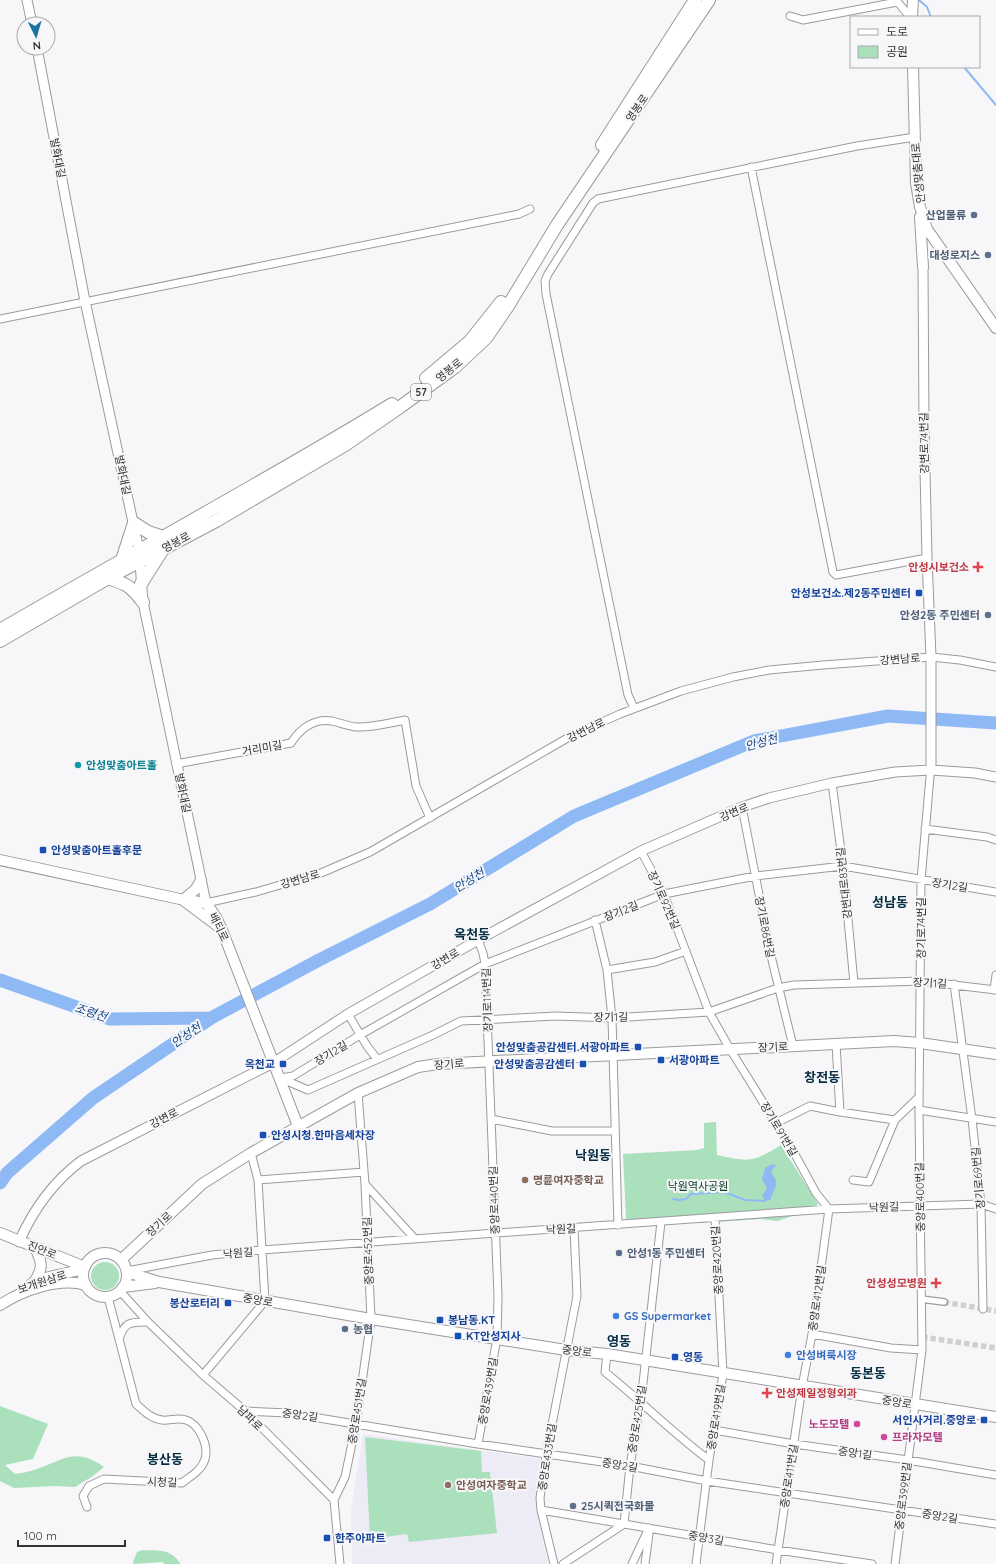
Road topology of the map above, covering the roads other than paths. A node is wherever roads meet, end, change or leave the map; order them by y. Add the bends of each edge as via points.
1 (28, 0) edge
2 (695, 0) edge
3 (709, 0) edge
4 (913, 0) edge
5 (897, 1) edge
6 (31, 16) edge
7 (790, 16) dead end
8 (912, 16) edge
9 (39, 56) edge
10 (913, 68) edge
11 (915, 136) junction
12 (751, 167) junction
13 (918, 195) junction
14 (530, 210) dead end
15 (927, 229) junction
16 (941, 248) junction
17 (925, 250) junction
18 (923, 267) junction
19 (86, 301) junction
20 (0, 319) edge
21 (996, 328) edge
22 (134, 523) junction
23 (163, 543) junction
24 (140, 556) junction
25 (927, 558) junction
26 (122, 560) junction
27 (108, 578) junction
28 (141, 584) junction
29 (143, 602) junction
30 (0, 630) edge
31 (0, 641) edge
32 (931, 657) junction
33 (996, 667) edge
34 (634, 708) junction
35 (176, 764) junction
36 (931, 767) junction
37 (996, 777) edge
38 (832, 783) junction
39 (742, 807) junction
40 (430, 818) junction
41 (925, 829) junction
42 (996, 840) edge
43 (641, 851) junction
44 (0, 860) edge
45 (843, 866) junction
46 (755, 876) junction
47 (201, 880) junction
48 (921, 880) junction
49 (996, 892) edge
50 (664, 894) junction
51 (183, 900) junction
52 (206, 903) junction
53 (213, 918) junction
54 (595, 920) junction
55 (478, 940) junction
56 (686, 951) junction
57 (485, 964) junction
58 (608, 970) junction
59 (996, 975) edge
60 (921, 981) junction
61 (854, 983) junction
62 (954, 984) junction
63 (778, 988) junction
64 (995, 990) edge
65 (709, 1012) junction
66 (348, 1014) junction
67 (612, 1018) junction
68 (488, 1020) junction
69 (360, 1035) junction
70 (920, 1043) junction
71 (836, 1044) junction
72 (793, 1046) junction
73 (730, 1049) junction
74 (962, 1049) junction
75 (996, 1054) edge
76 (612, 1055) junction
77 (377, 1059) junction
78 (272, 1061) junction
79 (488, 1061) junction
80 (280, 1078) junction
81 (358, 1093) junction
82 (919, 1097) junction
83 (919, 1110) junction
84 (840, 1112) junction
85 (491, 1119) junction
86 (972, 1119) junction
87 (895, 1120) junction
88 (996, 1122) edge
89 (776, 1123) junction
90 (298, 1126) junction
91 (615, 1131) junction
92 (251, 1153) junction
93 (364, 1172) junction
94 (258, 1180) junction
95 (853, 1180) dead end
96 (365, 1184) junction
97 (981, 1204) junction
98 (920, 1206) junction
99 (829, 1209) junction
100 (996, 1209) edge
101 (715, 1218) junction
102 (661, 1222) junction
103 (618, 1225) junction
104 (574, 1228) junction
105 (496, 1233) junction
106 (4, 1235) edge
107 (415, 1239) junction
108 (19, 1242) junction
109 (368, 1242) junction
110 (35, 1248) junction
111 (262, 1250) junction
112 (121, 1260) junction
113 (85, 1268) junction
114 (127, 1271) junction
115 (159, 1282) junction
116 (33, 1284) junction
117 (86, 1285) junction
118 (122, 1289) junction
119 (108, 1297) junction
120 (0, 1298) edge
121 (921, 1299) junction
122 (264, 1301) junction
123 (944, 1302) tunnel mouth
124 (0, 1306) edge
125 (983, 1309) dead end
126 (371, 1319) junction
127 (148, 1322) junction
128 (812, 1334) junction
129 (497, 1338) junction
130 (119, 1339) junction
131 (566, 1350) junction
132 (922, 1350) junction
133 (607, 1354) junction
134 (645, 1361) junction
135 (724, 1374) junction
136 (203, 1375) junction
137 (802, 1387) junction
138 (641, 1401) junction
139 (916, 1405) junction
140 (244, 1411) junction
141 (996, 1417) edge
142 (356, 1424) junction
143 (714, 1430) junction
144 (478, 1444) junction
145 (794, 1444) junction
146 (546, 1455) junction
147 (709, 1460) junction
148 (908, 1460) junction
149 (630, 1466) junction
150 (996, 1475) edge
151 (707, 1481) junction
152 (786, 1493) junction
153 (334, 1500) junction
154 (87, 1507) dead end
155 (541, 1510) junction
156 (901, 1510) junction
157 (624, 1524) junction
158 (996, 1524) edge
159 (650, 1528) junction
160 (700, 1536) junction
161 (778, 1550) junction
162 (340, 1564) edge
163 (554, 1564) edge
164 (563, 1564) edge
165 (632, 1564) edge
166 (645, 1564) edge
167 (696, 1564) edge
168 (776, 1564) edge
169 (872, 1564) edge
170 (895, 1564) edge

1 - 6 street
2 - 23 main road, 영봉로 / 57 via 496,310 470,341 396,401
3 - 23 main road, 영봉로 / 57 via 557,225 486,338 454,367 344,445 216,521
4 - 8 main road
5 - 7 street via 803,20
5 - 8 street
9 - 19 street, 발화대길
10 - 11 main road, 안성맞춤대로
11 - 12 street
11 - 13 main road, 안성맞춤대로
12 - 25 street via 833,572 836,575
12 - 34 street via 598,199 593,203 545,281 628,695
13 - 15 main road, 안성맞춤대로
13 - 18 main road
14 - 19 street
15 - 16 main road, 안성맞춤대로
15 - 17 street, 강변로74번길
16 - 17 main road
16 - 21 main road, 안성맞춤대로
17 - 18 street, 강변로74번길
18 - 25 street, 강변로74번길
19 - 20 street
19 - 22 street, 발화대길
22 - 23 main road
22 - 24 street, 발화대길
22 - 26 main road
23 - 24 main road, 영봉로 / 57
23 - 28 main road
24 - 26 main road, 영봉로 / 57
24 - 27 main road, 영봉로 / 57
24 - 28 street, 발화대길
25 - 32 street, 강변로74번길
26 - 30 main road, 영봉로 / 57
27 - 29 main road via 127,584
27 - 31 main road, 영봉로 / 57
28 - 29 street, 발화대길
29 - 35 street, 발화대길
32 - 33 street, 강변남로
32 - 34 street, 강변남로 via 769,670 702,685
32 - 36 street, 강변로74번길
34 - 40 street, 강변남로 via 571,736
35 - 40 street, 거리미길 via 291,743 305,727 322,721 356,727 405,720 416,786
35 - 47 street, 발화대길
36 - 37 street, 강변로
36 - 38 street, 강변로
36 - 41 street, 장기로74번길
38 - 39 street, 강변로
38 - 45 street, 강변대로83번길
39 - 43 street, 강변로
39 - 46 street, 장기로86번길
40 - 52 street, 강변남로 via 370,852 321,873
41 - 42 street
41 - 48 street, 장기로74번길
43 - 50 street, 장기로92번길
43 - 55 street, 강변로
44 - 51 main road, 배티로
45 - 46 street, 장기2길
45 - 48 street, 장기2길
45 - 61 street, 강변대로83번길
46 - 50 street, 장기2길
46 - 63 street, 장기로86번길
47 - 51 main road via 196,889
47 - 52 street, 발화대길
48 - 49 street, 장기2길
48 - 60 street, 장기로74번길
50 - 54 street, 장기2길
50 - 56 street, 장기로92번길
51 - 52 main road, 배티로
51 - 53 main road
52 - 53 main road, 배티로
53 - 78 main road, 배티로 via 222,930
54 - 57 street, 장기2길
54 - 58 street
55 - 57 street, 장기로114번길
55 - 66 street, 강변로
56 - 58 street via 656,962
56 - 65 street, 장기로92번길
57 - 68 street, 장기로114번길
57 - 69 street, 장기2길
58 - 67 street
59 - 64 street
60 - 61 street, 장기1길
60 - 62 street, 장기1길
60 - 70 street, 장기로74번길
61 - 63 street, 장기1길
62 - 64 street, 장기1길
62 - 74 street, 장기1길
63 - 65 street, 장기1길
63 - 72 street, 장기로86번길
65 - 67 street, 장기1길
65 - 73 street, 장기로92번길
66 - 69 street
66 - 78 street, 강변로
67 - 68 street, 장기1길 via 556,1016
67 - 76 street
68 - 77 street, 장기1길 via 460,1021
68 - 79 street, 장기로114번길
69 - 77 street
69 - 80 street, 장기2길 via 293,1076
70 - 71 main road, 장기로 via 894,1041
70 - 74 main road, 장기로
70 - 82 street, 중앙로400번길
71 - 72 main road, 장기로
71 - 84 street
72 - 73 main road, 장기로
73 - 76 main road, 장기로
73 - 89 street, 장기로91번길
74 - 75 main road, 장기로
74 - 86 street, 장기로69번길
76 - 79 main road, 장기로
76 - 91 street
77 - 80 street, 장기1길 via 308,1090
78 - 80 main road, 배티로
78 - 108 street, 강변로 via 81,1161 64,1174 42,1200
79 - 81 main road, 장기로 via 418,1067
79 - 85 street, 중앙로440번길
80 - 90 main road, 배티로
81 - 90 main road, 장기로
81 - 93 street, 중앙로452번길
82 - 83 street, 중앙로400번길
82 - 87 street
83 - 86 street
83 - 98 street, 중앙로400번길
84 - 87 street
84 - 89 street via 810,1106
85 - 91 street via 552,1131
85 - 105 street, 중앙로440번길
86 - 88 street
86 - 97 street, 장기로69번길
87 - 95 street via 868,1182
89 - 99 street, 장기로91번길 via 816,1193
90 - 92 main road, 장기로
91 - 103 street
92 - 94 street
92 - 112 main road, 장기로 via 202,1184
93 - 94 street
93 - 96 street, 중앙로452번길
94 - 111 street
96 - 107 street, 중앙로452번길
96 - 109 street, 중앙로452번길
97 - 98 street, 낙원길
97 - 100 street, 낙원길
97 - 125 street, 장기로69번길
98 - 99 street, 낙원길
98 - 121 street, 중앙로400번길
99 - 101 street, 낙원길
99 - 128 street, 중앙로412번길
101 - 102 street, 낙원길
101 - 135 street, 중앙로420번길
102 - 103 street, 낙원길
102 - 134 street, 중앙로425번길
103 - 104 street, 낙원길
104 - 105 street, 낙원길
104 - 131 street, 중앙로433번길 via 577,1296
105 - 107 street, 낙원길
105 - 129 street, 중앙로440번길
106 - 108 main road, 진안로
107 - 109 street, 낙원길
108 - 110 main road, 진안로
109 - 111 street, 낙원길
109 - 126 street, 중앙로452번길
110 - 113 main road, 진안로
110 - 116 main road via 41,1259 41,1269
111 - 114 street, 낙원길 via 212,1255
111 - 122 street
112 - 113 main road via 116,1256 102,1253 89,1260
112 - 114 main road
113 - 116 main road, 보개원삼로
113 - 117 main road
114 - 115 main road, 중앙로
114 - 118 main road via 127,1279
115 - 118 main road, 중앙로
115 - 122 main road, 중앙로
116 - 120 main road, 보개원삼로
117 - 119 main road via 94,1293
117 - 124 main road, 보개원삼로 via 76,1282 37,1288
118 - 119 main road
118 - 127 street, 남파로
119 - 130 street, 시청길
121 - 123 street
121 - 132 street, 중앙로400번길
122 - 126 main road, 중앙로
122 - 136 street
126 - 129 main road, 중앙로
126 - 142 street, 중앙로451번길
127 - 130 street via 130,1323 125,1326
127 - 136 street, 남파로
128 - 132 street via 891,1348
128 - 137 street, 중앙로412번길
129 - 131 main road, 중앙로
129 - 144 street, 중앙로439번길
130 - 154 street, 시청길 via 136,1404 148,1415 161,1420 188,1420 198,1429 205,1442 205,1458 198,1471 182,1483 104,1479 89,1486 83,1496
131 - 133 main road, 중앙로
131 - 146 street, 중앙로433번길
132 - 139 street, 중앙로400번길
133 - 134 main road, 중앙로
133 - 138 street, 중앙로419번길 via 605,1372
134 - 135 main road, 중앙로
134 - 138 street, 중앙로425번길
135 - 137 main road, 중앙로
135 - 143 street, 중앙로419번길
136 - 140 street, 남파로
137 - 139 main road, 중앙로
137 - 145 street, 중앙로411번길
138 - 147 street, 중앙로419번길 via 680,1438
138 - 149 street, 중앙로425번길
139 - 141 main road, 중앙로
139 - 148 street, 중앙로399번길
140 - 142 street, 중앙2길 via 288,1413
140 - 153 street, 남파로
142 - 144 street, 중앙2길
142 - 153 street, 중앙로451번길 via 345,1477
143 - 145 street, 중앙1길
143 - 147 street, 중앙로419번길
144 - 146 street, 중앙2길
145 - 148 street, 중앙1길
145 - 152 street, 중앙로411번길
146 - 149 street, 중앙2길
146 - 155 street, 중앙로433번길 via 540,1498
147 - 151 street, 중앙로419번길
148 - 150 street, 중앙1길
148 - 156 street, 중앙로399번길
149 - 151 street, 중앙2길
149 - 157 street, 중앙로425번길
151 - 152 street, 중앙2길
151 - 160 street, 중앙로419번길
152 - 156 street, 중앙2길
152 - 161 street, 중앙로411번길
153 - 162 street
155 - 157 street, 중앙3길
155 - 163 street, 중앙로433번길
156 - 158 street, 중앙2길
156 - 170 street, 중앙로399번길
157 - 159 street, 중앙3길
157 - 164 street
159 - 160 street, 중앙3길
159 - 165 street
159 - 166 street
160 - 161 street, 중앙3길
160 - 167 street, 중앙로419번길
161 - 168 street, 중앙로411번길
161 - 169 street, 중앙3길

